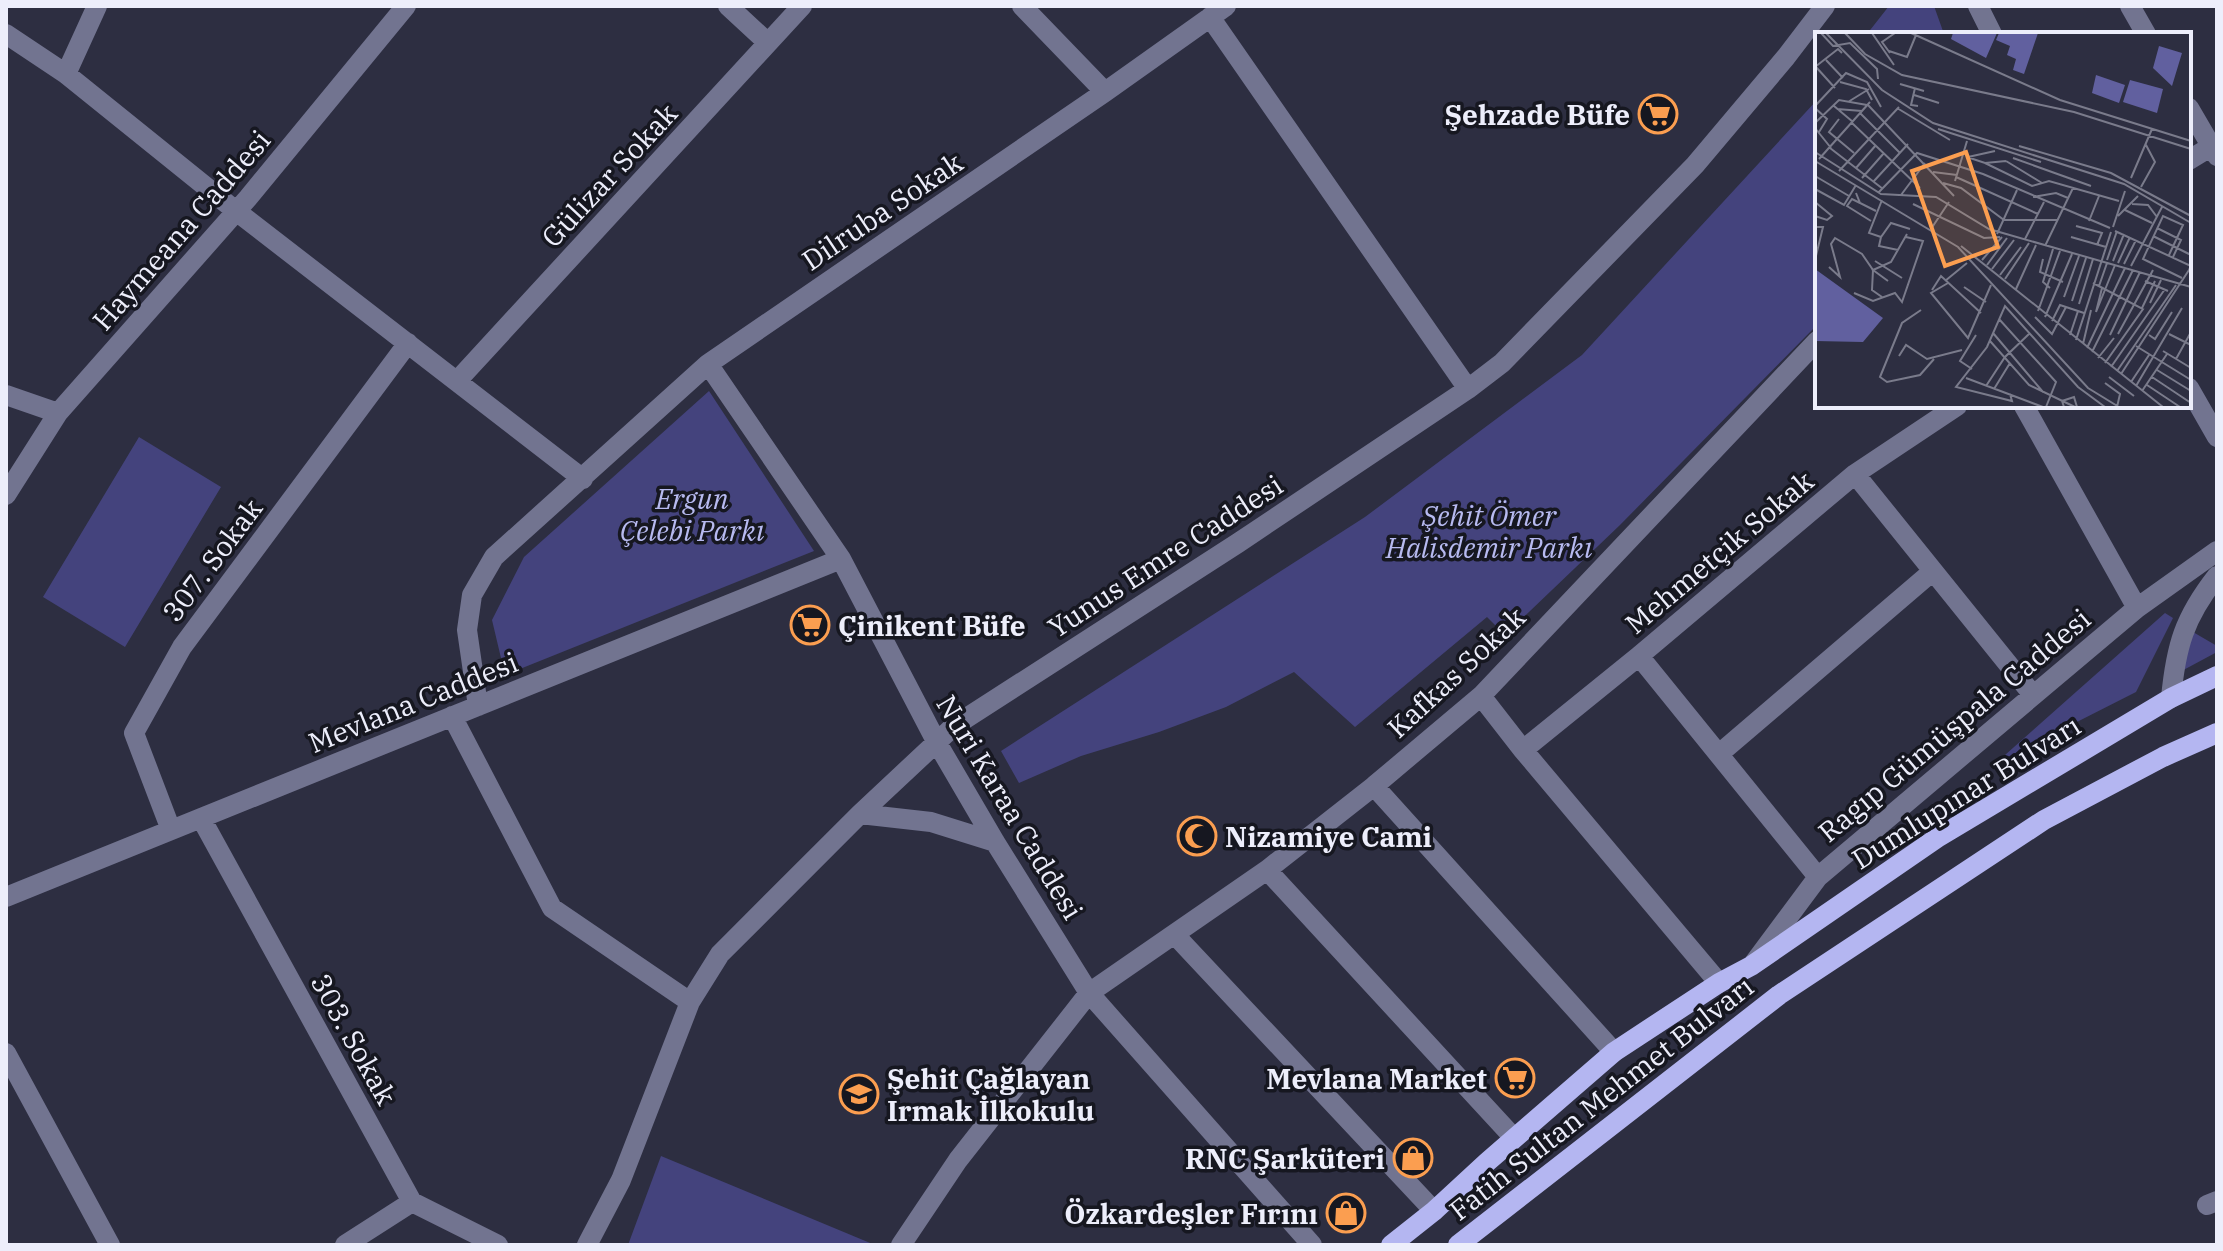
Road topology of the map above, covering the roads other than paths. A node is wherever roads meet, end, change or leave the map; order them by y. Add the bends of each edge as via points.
1 (97, 6) edge
2 (406, 6) edge
3 (728, 6) edge
4 (802, 6) edge
5 (1022, 6) edge
6 (1825, 6) edge
7 (1978, 6) edge
8 (2130, 6) edge
9 (1218, 12) edge
10 (1991, 32) edge
11 (2145, 32) edge
12 (6, 34) edge
13 (768, 43) junction
14 (66, 74) junction
15 (1105, 92) junction
16 (2191, 111) edge
17 (2215, 148) edge
18 (2191, 159) edge
19 (236, 211) junction
20 (408, 343) junction
21 (1815, 343) edge
22 (708, 364) junction
23 (457, 381) junction
24 (1468, 389) junction
25 (2191, 392) edge
26 (6, 395) edge
27 (1954, 408) edge
28 (2025, 408) edge
29 (58, 413) junction
30 (2217, 437) edge
31 (1855, 474) junction
32 (583, 479) junction
33 (6, 495) edge
34 (2217, 551) edge
35 (841, 559) junction
36 (1933, 571) junction
37 (2217, 576) edge
38 (2137, 608) junction
39 (1639, 656) junction
40 (2217, 676) edge
41 (2033, 695) junction
42 (1481, 696) junction
43 (2171, 698) junction
44 (478, 706) junction
45 (452, 716) junction
46 (2217, 733) edge
47 (936, 741) junction
48 (1523, 750) junction
49 (1719, 754) junction
50 (1374, 786) junction
51 (860, 814) junction
52 (201, 818) junction
53 (171, 830) junction
54 (995, 842) junction
55 (1267, 870) junction
56 (1818, 877) junction
57 (6, 897) edge
58 (1175, 935) junction
59 (1751, 966) junction
60 (1719, 983) junction
61 (1089, 993) junction
62 (690, 1002) junction
63 (1614, 1052) junction
64 (6, 1053) edge
65 (1514, 1138) junction
66 (412, 1202) junction
67 (1434, 1211) junction
68 (110, 1245) edge
69 (345, 1245) edge
70 (498, 1245) edge
71 (587, 1245) edge
72 (901, 1245) edge
73 (1312, 1245) edge
74 (1391, 1245) edge
75 (1458, 1245) edge

1 - 14 street
2 - 19 street, Haymeana Caddesi
3 - 13 street
4 - 13 street, Gülizar Sokak
5 - 15 street
6 - 24 street, Yunus Emre Caddesi via 1695,165 1502,363
7 - 10 street
8 - 11 street
9 - 15 street, Dilruba Sokak
9 - 24 street
12 - 14 street
13 - 23 street, Gülizar Sokak
14 - 19 street
15 - 22 street, Dilruba Sokak
16 - 17 street
17 - 18 street
19 - 20 street
19 - 29 street, Haymeana Caddesi
20 - 23 street
20 - 53 street, 307. Sokak via 182,647 134,733
21 - 42 street, Kafkas Sokak
22 - 32 street, Dilruba Sokak
22 - 35 street, Nuri Karaa Caddesi
23 - 32 street
24 - 47 street, Yunus Emre Caddesi
25 - 30 street
26 - 29 street
27 - 31 street, Mehmetçik Sokak
28 - 38 street
29 - 33 street, Haymeana Caddesi
31 - 36 street
31 - 39 street, Mehmetçik Sokak
32 - 44 street, Dilruba Sokak via 494,557 472,595 467,630
34 - 38 street, Ragıp Gümüşpala Caddesi
35 - 44 street, Mevlana Caddesi
35 - 47 street, Nuri Karaa Caddesi
36 - 41 street
36 - 49 street
37 - 43 street via 2187,623 2175,656
38 - 41 street, Ragıp Gümüşpala Caddesi
39 - 48 street, Mehmetçik Sokak
39 - 49 street
40 - 43 main road, Dumlupınar Bulvarı
41 - 56 street, Ragıp Gümüşpala Caddesi
42 - 48 street
42 - 50 street, Kafkas Sokak
43 - 59 main road, Dumlupınar Bulvarı via 1937,838
44 - 45 street, Mevlana Caddesi
45 - 52 street, Mevlana Caddesi
45 - 62 street via 552,908
46 - 75 main road, Fatih Sultan Mehmet Bulvarı via 2044,820 1779,995
47 - 51 street, Yunus Emre Caddesi
47 - 54 street, Nuri Karaa Caddesi
48 - 60 street
49 - 56 street
50 - 55 street, Kafkas Sokak
50 - 63 street
51 - 54 street via 931,822
51 - 62 street, Yunus Emre Caddesi via 720,954
52 - 53 street, Mevlana Caddesi
52 - 66 street, 303. Sokak
53 - 57 street, Mevlana Caddesi
54 - 61 street, Nuri Karaa Caddesi
55 - 58 street, Kafkas Sokak
55 - 65 street
56 - 59 street, Ragıp Gümüşpala Caddesi
58 - 61 street, Kafkas Sokak
58 - 67 street
59 - 60 main road, Fatih Sultan Mehmet Bulvarı
60 - 63 main road, Fatih Sultan Mehmet Bulvarı
61 - 72 street, Kafkas Sokak via 958,1160
61 - 73 street, Nuri Karaa Caddesi
62 - 71 street, Yunus Emre Caddesi via 621,1180
63 - 65 main road, Fatih Sultan Mehmet Bulvarı
64 - 68 street
65 - 67 main road, Fatih Sultan Mehmet Bulvarı
66 - 69 street
66 - 70 street
67 - 74 main road, Fatih Sultan Mehmet Bulvarı

